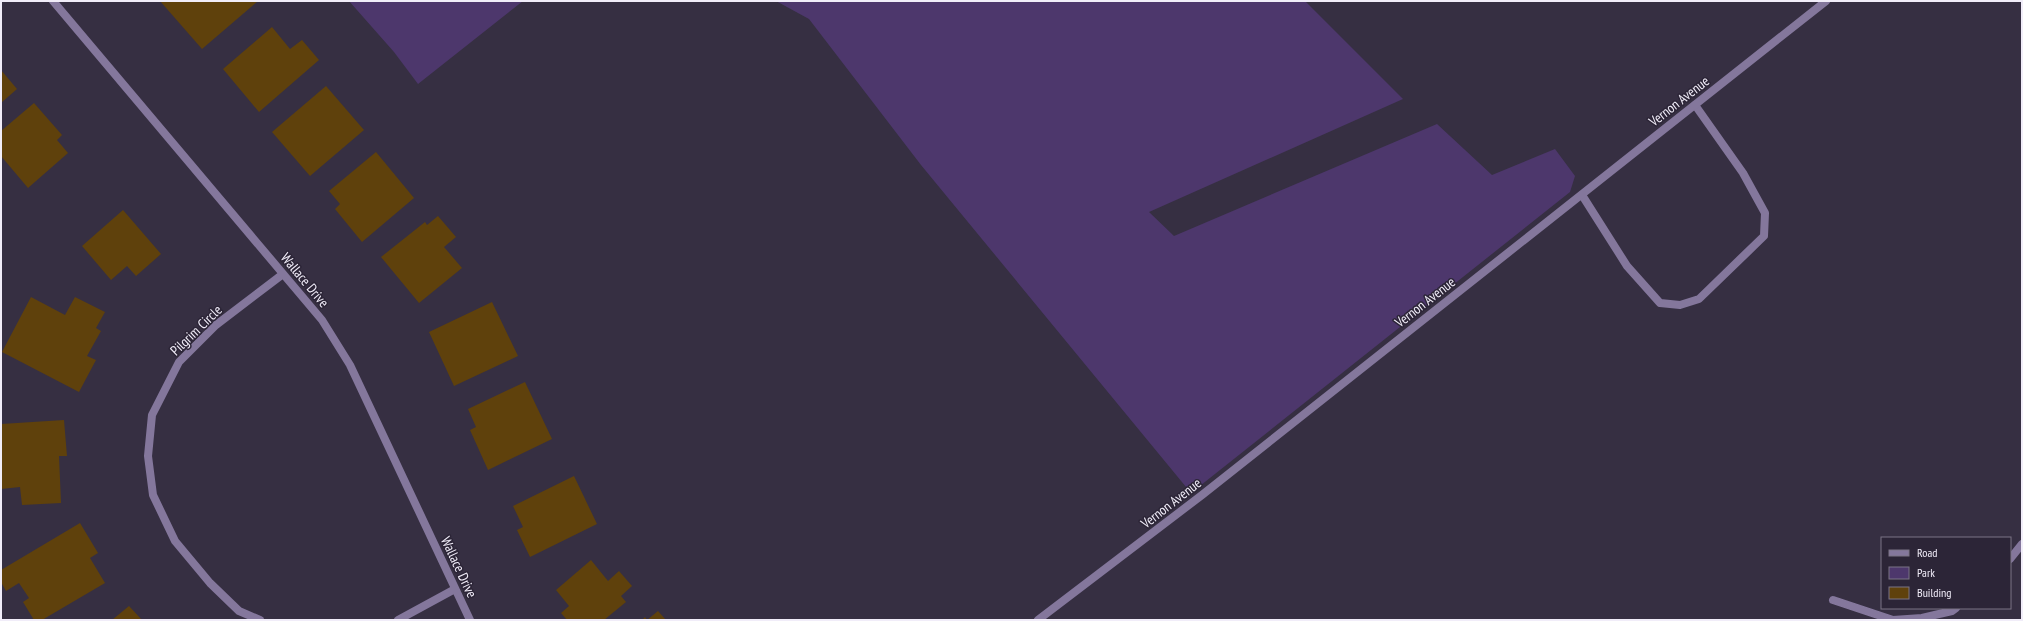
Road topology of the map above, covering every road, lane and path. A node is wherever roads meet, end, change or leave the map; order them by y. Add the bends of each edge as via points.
1 (53, 1) edge
2 (1826, 1) edge
3 (1695, 105) junction
4 (1582, 196) junction
5 (283, 274) junction
6 (2022, 544) edge
7 (2011, 558) edge
8 (456, 590) junction
9 (1833, 600) dead end
10 (1955, 609) edge
11 (260, 620) edge
12 (398, 620) edge
13 (470, 620) edge
14 (1038, 620) edge

1 - 5 street, Wallace Drive
2 - 3 street, Vernon Avenue
3 - 4 street, Vernon Avenue
3 - 4 street via 1743,173 1764,213 1764,236 1698,299 1680,305 1660,303 1627,266
4 - 14 street, Vernon Avenue via 1202,495
5 - 8 street, Wallace Drive via 322,320 350,365
5 - 11 street, Pilgrim Circle via 216,325 179,362 152,415 148,456 153,495 175,541 210,583 239,611
6 - 7 street
8 - 12 street
8 - 13 street, Wallace Drive
9 - 10 street via 1893,620 1922,618

